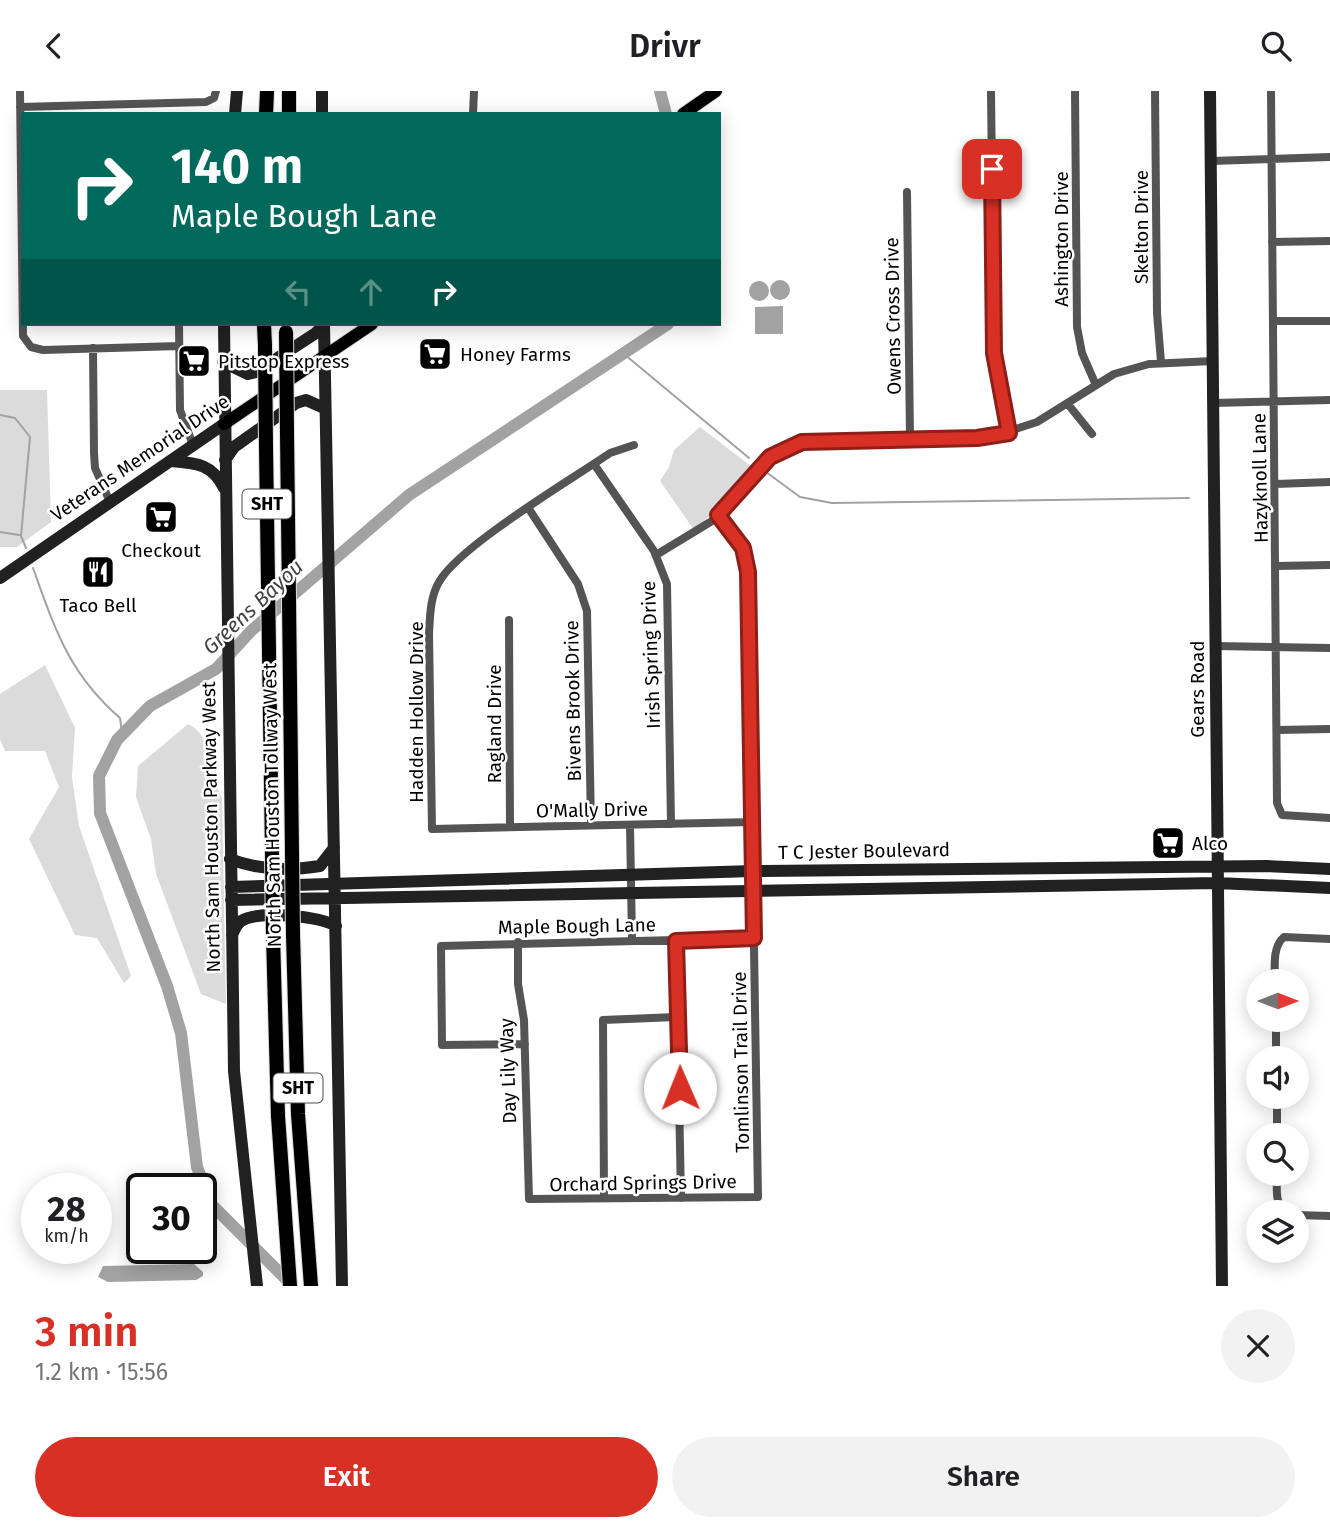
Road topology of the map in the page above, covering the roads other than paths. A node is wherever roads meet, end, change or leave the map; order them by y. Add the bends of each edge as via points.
1 (20, 91) edge
2 (216, 91) edge
3 (237, 91) edge
4 (267, 91) edge
5 (289, 91) edge
6 (322, 91) edge
7 (474, 91) edge
8 (716, 91) edge
9 (991, 91) edge
10 (1075, 91) edge
11 (1155, 91) edge
12 (1210, 91) edge
13 (1271, 91) edge
14 (20, 107) junction
15 (235, 112) edge
16 (267, 112) edge
17 (289, 112) edge
18 (322, 112) edge
19 (474, 112) edge
20 (686, 112) edge
21 (21, 147) edge
22 (1330, 157) edge
23 (1271, 159) junction
24 (1211, 161) junction
25 (907, 191) dead end
26 (1330, 241) edge
27 (1272, 242) junction
28 (1273, 321) junction
29 (1330, 321) edge
30 (23, 326) edge
31 (179, 326) edge
32 (223, 326) edge
33 (264, 326) edge
34 (322, 326) edge
35 (324, 326) edge
36 (369, 326) edge
37 (286, 328) edge
38 (179, 346) junction
39 (93, 348) junction
40 (324, 356) junction
41 (1213, 361) junction
42 (223, 362) junction
43 (1161, 362) junction
44 (1095, 383) junction
45 (1330, 400) edge
46 (1275, 402) junction
47 (1067, 403) junction
48 (1213, 403) junction
49 (324, 408) junction
50 (224, 424) junction
51 (1009, 433) junction
52 (1092, 434) dead end
53 (910, 439) junction
54 (193, 445) junction
55 (634, 445) dead end
56 (170, 461) junction
57 (225, 462) junction
58 (594, 464) junction
59 (1330, 482) edge
60 (1276, 484) junction
61 (225, 490) junction
62 (110, 502) junction
63 (529, 509) junction
64 (718, 515) junction
65 (656, 555) junction
66 (1330, 565) edge
67 (1276, 566) junction
68 (0, 578) edge
69 (509, 620) dead end
70 (1277, 645) junction
71 (1216, 646) junction
72 (1330, 648) edge
73 (1330, 729) edge
74 (1277, 730) junction
75 (1330, 818) edge
76 (753, 822) junction
77 (671, 824) junction
78 (591, 825) junction
79 (630, 825) junction
80 (510, 827) junction
81 (432, 828) joint
82 (334, 848) junction
83 (230, 859) junction
84 (1217, 867) junction
85 (1098, 868) junction
86 (944, 869) junction
87 (1330, 869) edge
88 (753, 871) junction
89 (631, 874) junction
90 (514, 876) junction
91 (1217, 883) junction
92 (335, 884) junction
93 (1098, 885) junction
94 (944, 888) junction
95 (1330, 888) edge
96 (754, 890) junction
97 (631, 892) junction
98 (231, 893) junction
99 (514, 894) junction
100 (335, 898) junction
101 (336, 926) junction
102 (232, 935) junction
103 (754, 938) junction
104 (1330, 939) edge
105 (632, 940) junction
106 (676, 941) junction
107 (518, 942) junction
108 (1276, 969) edge
109 (676, 1017) junction
110 (524, 1044) junction
111 (604, 1197) junction
112 (758, 1197) joint
113 (681, 1198) junction
114 (529, 1199) joint
115 (1309, 1215) edge
116 (1330, 1216) edge
117 (342, 1281) edge
118 (257, 1286) edge
119 (290, 1286) edge
120 (311, 1286) edge
121 (1222, 1286) edge

1 - 14 street
2 - 14 street via 206,102
3 - 15 main road
4 - 16 highway
5 - 17 highway
6 - 18 main road
7 - 19 street
8 - 20 main road
9 - 51 street via 994,353
10 - 44 street, Ashington Drive via 1077,327
11 - 43 street, Skelton Drive
12 - 24 main road, Gears Road
13 - 23 street, Hazyknoll Lane
14 - 21 street
22 - 23 street
23 - 24 street
23 - 27 street, Hazyknoll Lane
24 - 41 main road, Gears Road
25 - 53 street, Owens Cross Drive
26 - 27 street
27 - 28 street, Hazyknoll Lane
28 - 29 street
28 - 46 street, Hazyknoll Lane
30 - 39 street via 31,347
31 - 38 street
32 - 42 main road, North Sam Houston Parkway West
33 - 119 highway, North Sam Houston Tollway West / SHT, bridge via 273,935 278,1116
34 - 42 main road via 256,372 248,374
35 - 40 main road
36 - 40 main road, Veterans Memorial Drive
37 - 120 highway, North Sam Houston Tollway West / SHT, bridge via 293,935 298,1114
38 - 39 street
38 - 54 street via 180,410
39 - 62 street via 93,453
40 - 49 main road
40 - 50 main road, Veterans Memorial Drive
41 - 43 street
41 - 48 main road, Gears Road
42 - 50 main road, North Sam Houston Parkway West
43 - 44 street
44 - 47 street
45 - 46 street
46 - 48 street
46 - 60 street, Hazyknoll Lane
47 - 51 street
47 - 52 street
48 - 71 main road, Gears Road
49 - 57 main road via 306,400 296,403 234,447
49 - 82 main road
50 - 54 main road, Veterans Memorial Drive
50 - 57 main road, North Sam Houston Parkway West
51 - 53 street
53 - 64 street via 790,445 760,466
54 - 56 main road, Veterans Memorial Drive
55 - 58 street, Hadden Hollow Drive
56 - 61 main road via 209,467
56 - 62 main road, Veterans Memorial Drive
57 - 61 main road, North Sam Houston Parkway West
58 - 63 street, Hadden Hollow Drive
58 - 65 street, Irish Spring Drive
59 - 60 street
60 - 67 street, Hazyknoll Lane
61 - 83 main road, North Sam Houston Parkway West
62 - 68 main road, Veterans Memorial Drive
63 - 78 street, Bivens Brook Drive via 578,585 587,611
63 - 81 street, Hadden Hollow Drive via 447,570 436,587 431,607
64 - 65 street
64 - 76 street, Tomlinson Trail Drive via 743,548 748,572
65 - 77 street, Irish Spring Drive via 668,595
66 - 67 street
67 - 70 street, Hazyknoll Lane
69 - 80 street, Ragland Drive
70 - 71 street
70 - 72 street
70 - 74 street, Hazyknoll Lane
71 - 84 main road, Gears Road
73 - 74 street
74 - 75 street, Hazyknoll Lane via 1279,811 1282,815
76 - 77 street, O'Mally Drive
76 - 88 street, Tomlinson Trail Drive
77 - 79 street, O'Mally Drive
78 - 79 street, O'Mally Drive
78 - 80 street, O'Mally Drive
79 - 89 street
80 - 81 street, O'Mally Drive
82 - 83 main road via 320,866 253,868
82 - 92 main road
83 - 98 main road, North Sam Houston Parkway West
84 - 85 main road, T C Jester Boulevard
84 - 87 main road, T C Jester Boulevard
84 - 91 main road, Gears Road
85 - 86 main road, T C Jester Boulevard
85 - 93 main road
86 - 88 main road, T C Jester Boulevard
86 - 94 main road
88 - 89 main road, T C Jester Boulevard
88 - 96 street, Tomlinson Trail Drive
89 - 90 main road, T C Jester Boulevard
89 - 97 street
90 - 92 main road, T C Jester Boulevard
90 - 99 main road
91 - 93 main road, T C Jester Boulevard
91 - 95 main road, T C Jester Boulevard
91 - 121 main road, Gears Road
92 - 98 main road, T C Jester Boulevard
92 - 100 main road
93 - 94 main road, T C Jester Boulevard
94 - 96 main road, T C Jester Boulevard
96 - 97 main road, T C Jester Boulevard
96 - 103 street, Tomlinson Trail Drive
97 - 99 main road, T C Jester Boulevard
97 - 105 street
98 - 100 main road, T C Jester Boulevard
98 - 102 main road, North Sam Houston Parkway West
99 - 100 main road, T C Jester Boulevard
100 - 101 main road
101 - 102 main road via 311,917 253,918 236,925
101 - 117 main road
102 - 118 main road, North Sam Houston Parkway West via 234,1071
103 - 106 street, Maple Bough Lane
103 - 112 street, Tomlinson Trail Drive
104 - 108 street via 1284,937 1278,942
105 - 106 street, Maple Bough Lane
105 - 107 street, Maple Bough Lane
106 - 109 street
107 - 110 street, Day Lily Way
107 - 110 street, Maple Bough Lane via 441,946 442,1045
109 - 111 street via 603,1020
109 - 113 street
110 - 114 street, Day Lily Way
111 - 113 street, Orchard Springs Drive
111 - 114 street, Orchard Springs Drive
112 - 113 street, Orchard Springs Drive
115 - 116 street

